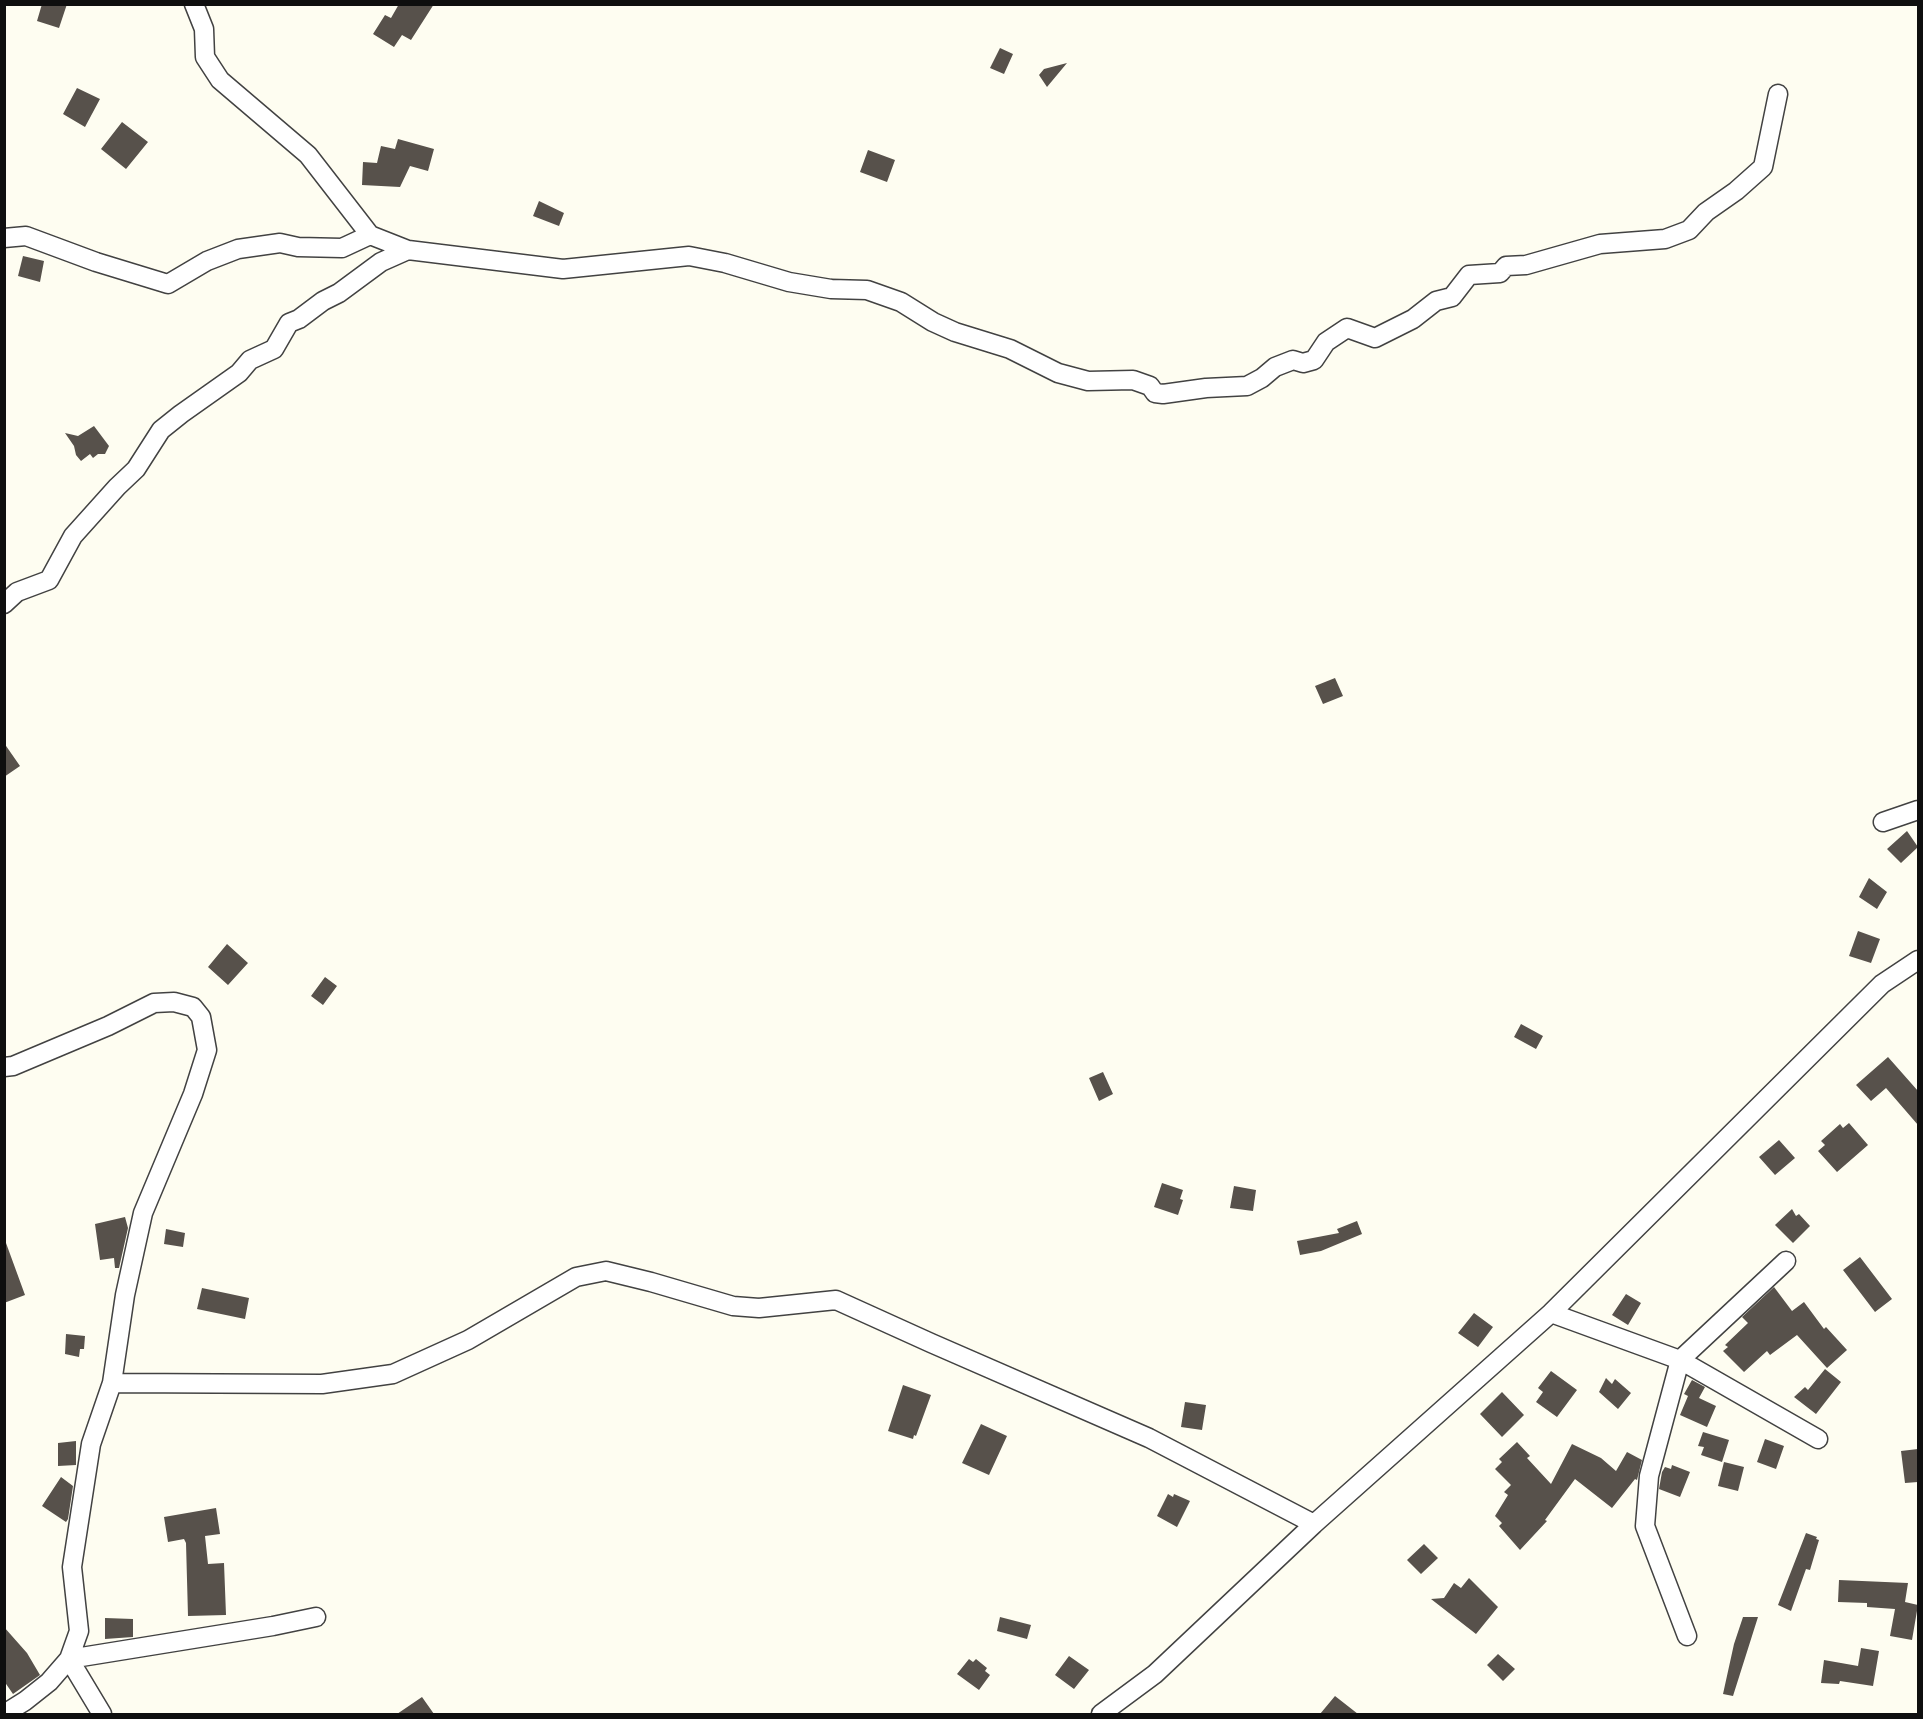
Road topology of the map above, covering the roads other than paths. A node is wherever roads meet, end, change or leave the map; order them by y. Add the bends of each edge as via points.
1 (194, 4) edge
2 (1778, 94) dead end
3 (370, 236) junction
4 (4, 238) edge
5 (408, 250) junction
6 (4, 604) edge
7 (1918, 810) edge
8 (1883, 822) dead end
9 (1918, 960) edge
10 (4, 1068) edge
11 (1786, 1261) dead end
12 (1551, 1313) junction
13 (1680, 1360) junction
14 (112, 1383) junction
15 (1818, 1439) dead end
16 (1314, 1524) junction
17 (316, 1617) dead end
18 (1687, 1636) dead end
19 (69, 1659) junction
20 (4, 1714) edge
21 (88, 1714) edge
22 (102, 1714) edge
23 (1101, 1714) edge

1 - 3 street via 204,29 205,57 220,80 308,154
2 - 5 street via 1763,167 1689,230 1665,239 1600,244 1526,265 1506,266 1500,273 1469,275 1452,297 1436,301 1413,319 1375,338 1347,328 1326,342 1314,360 1293,360 1247,386 1163,394 1133,380 1088,381 1058,373 1010,349 955,332 901,302 867,290 789,282 689,256 563,269
3 - 4 street via 342,248 280,243 238,249 207,261 168,284 26,236
3 - 5 street
5 - 6 street via 381,262 289,323 274,349 250,360 239,373 161,430 136,469 73,536 49,580 17,592
7 - 8 street
9 - 12 street via 1882,984
10 - 14 street via 154,1003 186,1004 201,1017 207,1050 194,1094 143,1213 124,1295
11 - 13 street
12 - 13 street
12 - 16 street
13 - 15 street
13 - 18 street via 1649,1476 1645,1526
14 - 16 street via 322,1384 393,1374 468,1340 576,1277 606,1271 733,1306 759,1308 836,1300 1149,1438
14 - 19 street via 91,1444 80,1509 72,1567 79,1631
16 - 23 street via 1155,1674
17 - 19 street
19 - 20 street via 49,1682
19 - 21 street
19 - 22 street

